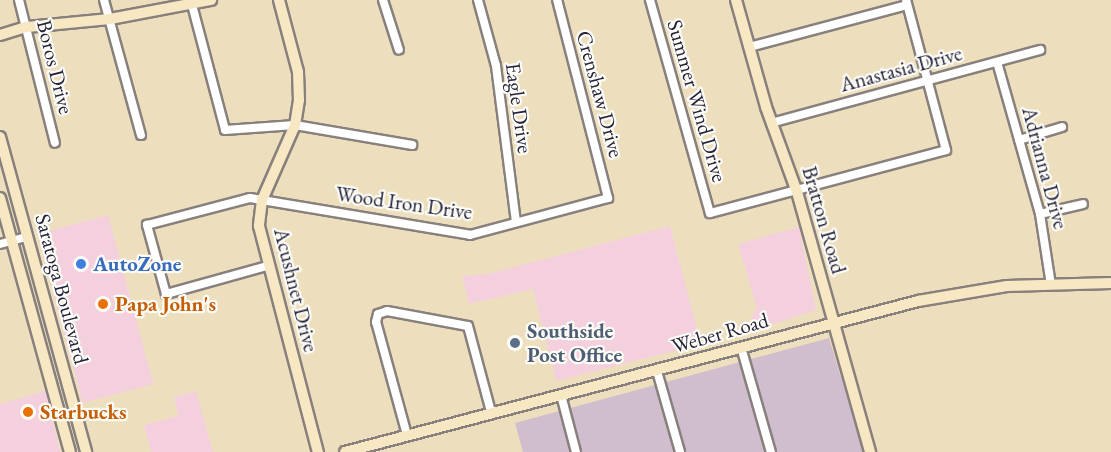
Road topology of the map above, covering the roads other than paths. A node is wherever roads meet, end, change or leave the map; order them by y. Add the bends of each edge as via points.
1 (19, 0) edge
2 (104, 0) edge
3 (211, 0) edge
4 (279, 0) edge
5 (383, 0) edge
6 (478, 0) edge
7 (557, 0) edge
8 (650, 0) edge
9 (736, 0) edge
10 (906, 2) edge
11 (191, 3) edge
12 (110, 19) junction
13 (27, 27) junction
14 (0, 35) edge
15 (749, 47) junction
16 (399, 50) dead end
17 (1040, 50) dead end
18 (997, 62) junction
19 (927, 80) junction
20 (771, 123) junction
21 (295, 125) junction
22 (1062, 127) dead end
23 (141, 135) dead end
24 (0, 137) edge
25 (1019, 140) junction
26 (55, 143) dead end
27 (411, 145) dead end
28 (797, 192) junction
29 (0, 198) edge
30 (608, 198) joint
31 (262, 200) junction
32 (1083, 204) dead end
33 (1040, 214) junction
34 (516, 222) junction
35 (27, 237) junction
36 (12, 241) junction
37 (0, 244) edge
38 (267, 266) junction
39 (1111, 283) edge
40 (1051, 285) junction
41 (834, 323) junction
42 (741, 346) junction
43 (657, 371) junction
44 (561, 395) junction
45 (491, 412) junction
46 (407, 435) junction
47 (70, 452) edge
48 (86, 452) edge
49 (318, 452) edge
50 (345, 452) edge
51 (576, 452) edge
52 (680, 452) edge
53 (771, 452) edge
54 (870, 452) edge

1 - 13 street, Boros Drive
2 - 12 street
3 - 11 main road
4 - 21 main road, Acushnet Drive via 298,72
5 - 16 street
6 - 34 street, Eagle Drive via 496,66
7 - 30 street, Crenshaw Drive
8 - 28 street, Summer Wind Drive via 710,213
9 - 15 main road, Bratton Road
10 - 15 street
10 - 19 street
11 - 12 main road
11 - 21 street via 225,130
12 - 13 main road
12 - 23 street
13 - 14 main road
13 - 26 street, Boros Drive
15 - 20 main road, Bratton Road
17 - 18 street, Anastasia Drive
18 - 19 street, Anastasia Drive
18 - 25 street, Adrianna Drive
19 - 20 street, Anastasia Drive
19 - 28 street via 946,150
20 - 28 main road, Bratton Road
21 - 27 street
21 - 31 main road, Acushnet Drive
22 - 25 street
24 - 35 main road, Saratoga Boulevard
25 - 33 street, Adrianna Drive
28 - 41 main road, Bratton Road
29 - 36 main road, Saratoga Boulevard
30 - 34 street, Wood Iron Drive
31 - 34 street, Wood Iron Drive via 470,235
31 - 38 main road, Acushnet Drive via 259,226
31 - 38 street, Wood Iron Drive via 241,199 147,225 166,294
32 - 33 street
33 - 40 street, Adrianna Drive
35 - 36 street
35 - 48 main road, Saratoga Boulevard
36 - 37 street
36 - 47 main road, Saratoga Boulevard
38 - 49 main road, Acushnet Drive
39 - 40 main road, Weber Road
40 - 41 main road, Weber Road via 1006,286 918,301
41 - 42 main road, Weber Road
41 - 54 main road, Bratton Road
42 - 43 main road, Weber Road
42 - 53 street
43 - 44 main road, Weber Road
43 - 52 street
44 - 45 main road, Weber Road
44 - 51 street
45 - 46 main road, Weber Road
45 - 46 street via 468,326 387,311 378,314 376,322
46 - 50 main road, Weber Road

